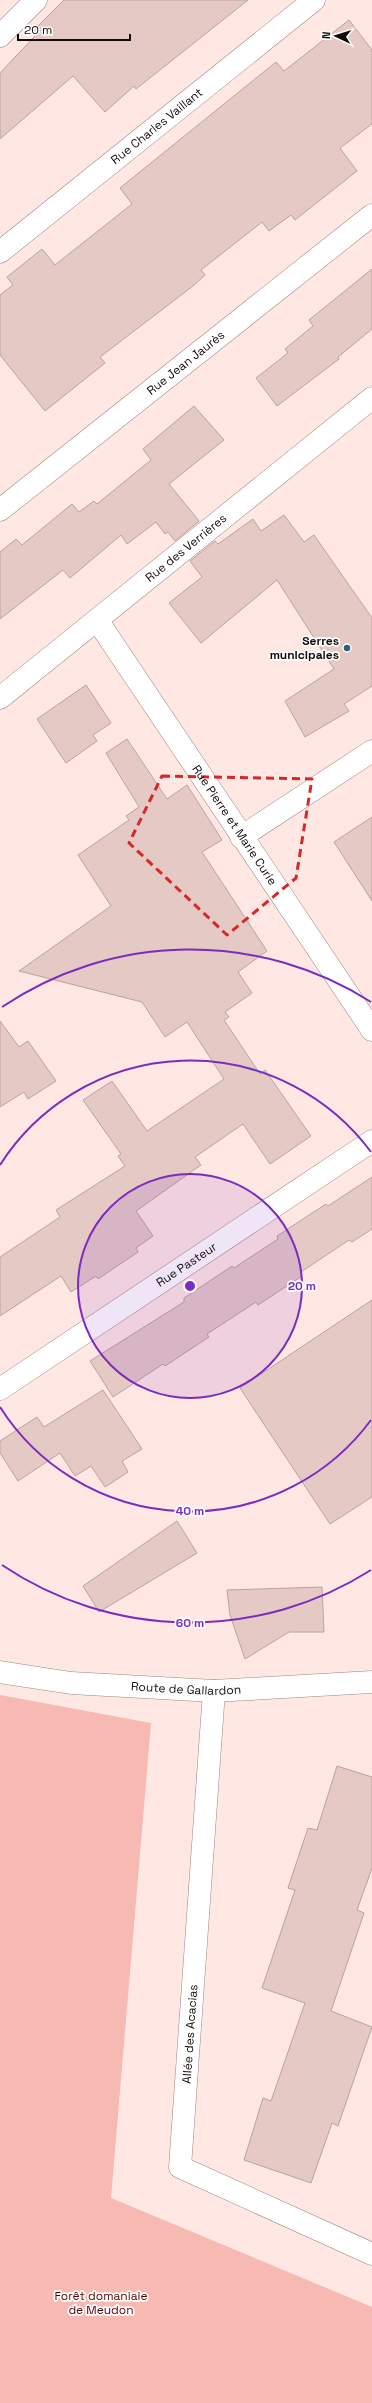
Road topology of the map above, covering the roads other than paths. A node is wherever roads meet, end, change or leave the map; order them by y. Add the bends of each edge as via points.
1 (36, 0) edge
2 (314, 0) edge
3 (0, 36) edge
4 (372, 215) edge
5 (0, 252) edge
6 (372, 398) edge
7 (0, 510) edge
8 (97, 620) junction
9 (0, 698) edge
10 (372, 751) edge
11 (241, 837) junction
12 (372, 1030) edge
13 (372, 1141) edge
14 (0, 1389) edge
15 (0, 1672) edge
16 (372, 1682) edge
17 (214, 1691) junction
18 (372, 2254) edge

1 - 3 street
2 - 5 street, Rue Charles Vaillant
4 - 7 street, Rue Jean Jaurès
6 - 8 street, Rue des Verrières
8 - 9 street, Rue des Verrières
8 - 11 street, Rue Pierre et Marie Curie
10 - 11 street
11 - 12 street, Rue Pierre et Marie Curie
13 - 14 street, Rue Pasteur
15 - 17 street, Route de Gallardon via 71,1683
16 - 17 street, Route de Gallardon
17 - 18 street, Allée des Acacias via 180,2167

